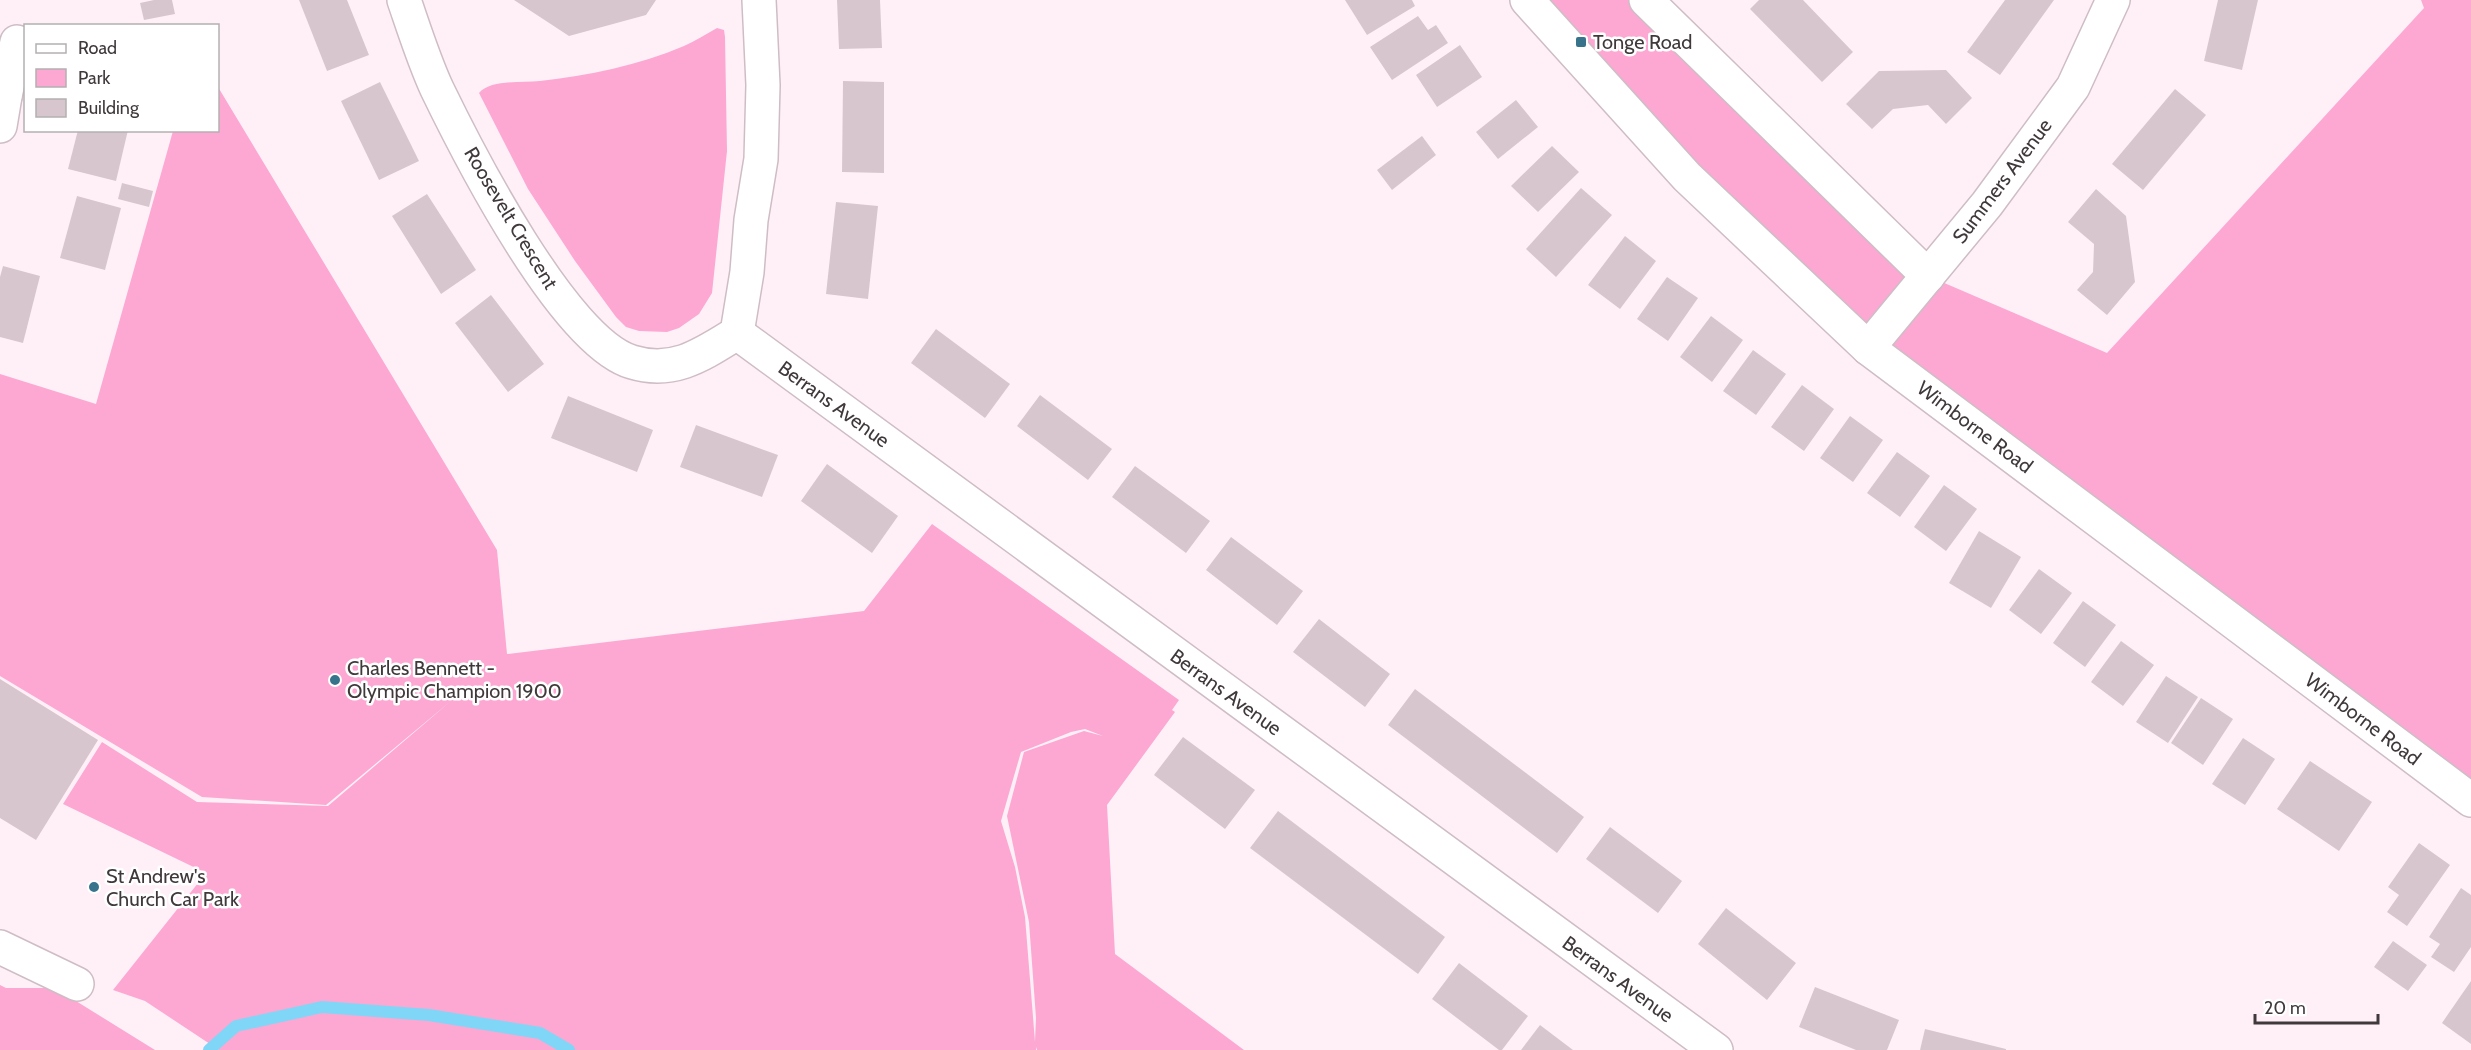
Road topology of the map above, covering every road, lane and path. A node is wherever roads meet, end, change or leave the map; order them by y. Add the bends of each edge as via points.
1 (404, 0) edge
2 (759, 0) edge
3 (1527, 0) edge
4 (1646, 0) edge
5 (2113, 0) edge
6 (17, 42) dead end
7 (2, 106) edge
8 (1928, 276) junction
9 (737, 333) junction
10 (1868, 348) junction
11 (2471, 800) edge
12 (0, 947) edge
13 (77, 984) dead end
14 (1716, 1050) edge

1 - 9 street, Roosevelt Crescent via 436,87 480,171 523,246 586,331 612,354 633,363 676,365
2 - 9 street via 761,159
3 - 10 street, Wimborne Road via 1687,177
4 - 8 street
5 - 8 street, Summers Avenue via 2073,87
6 - 7 street
8 - 10 street, Summers Avenue
9 - 14 street, Berrans Avenue
10 - 11 street, Wimborne Road
12 - 13 street

